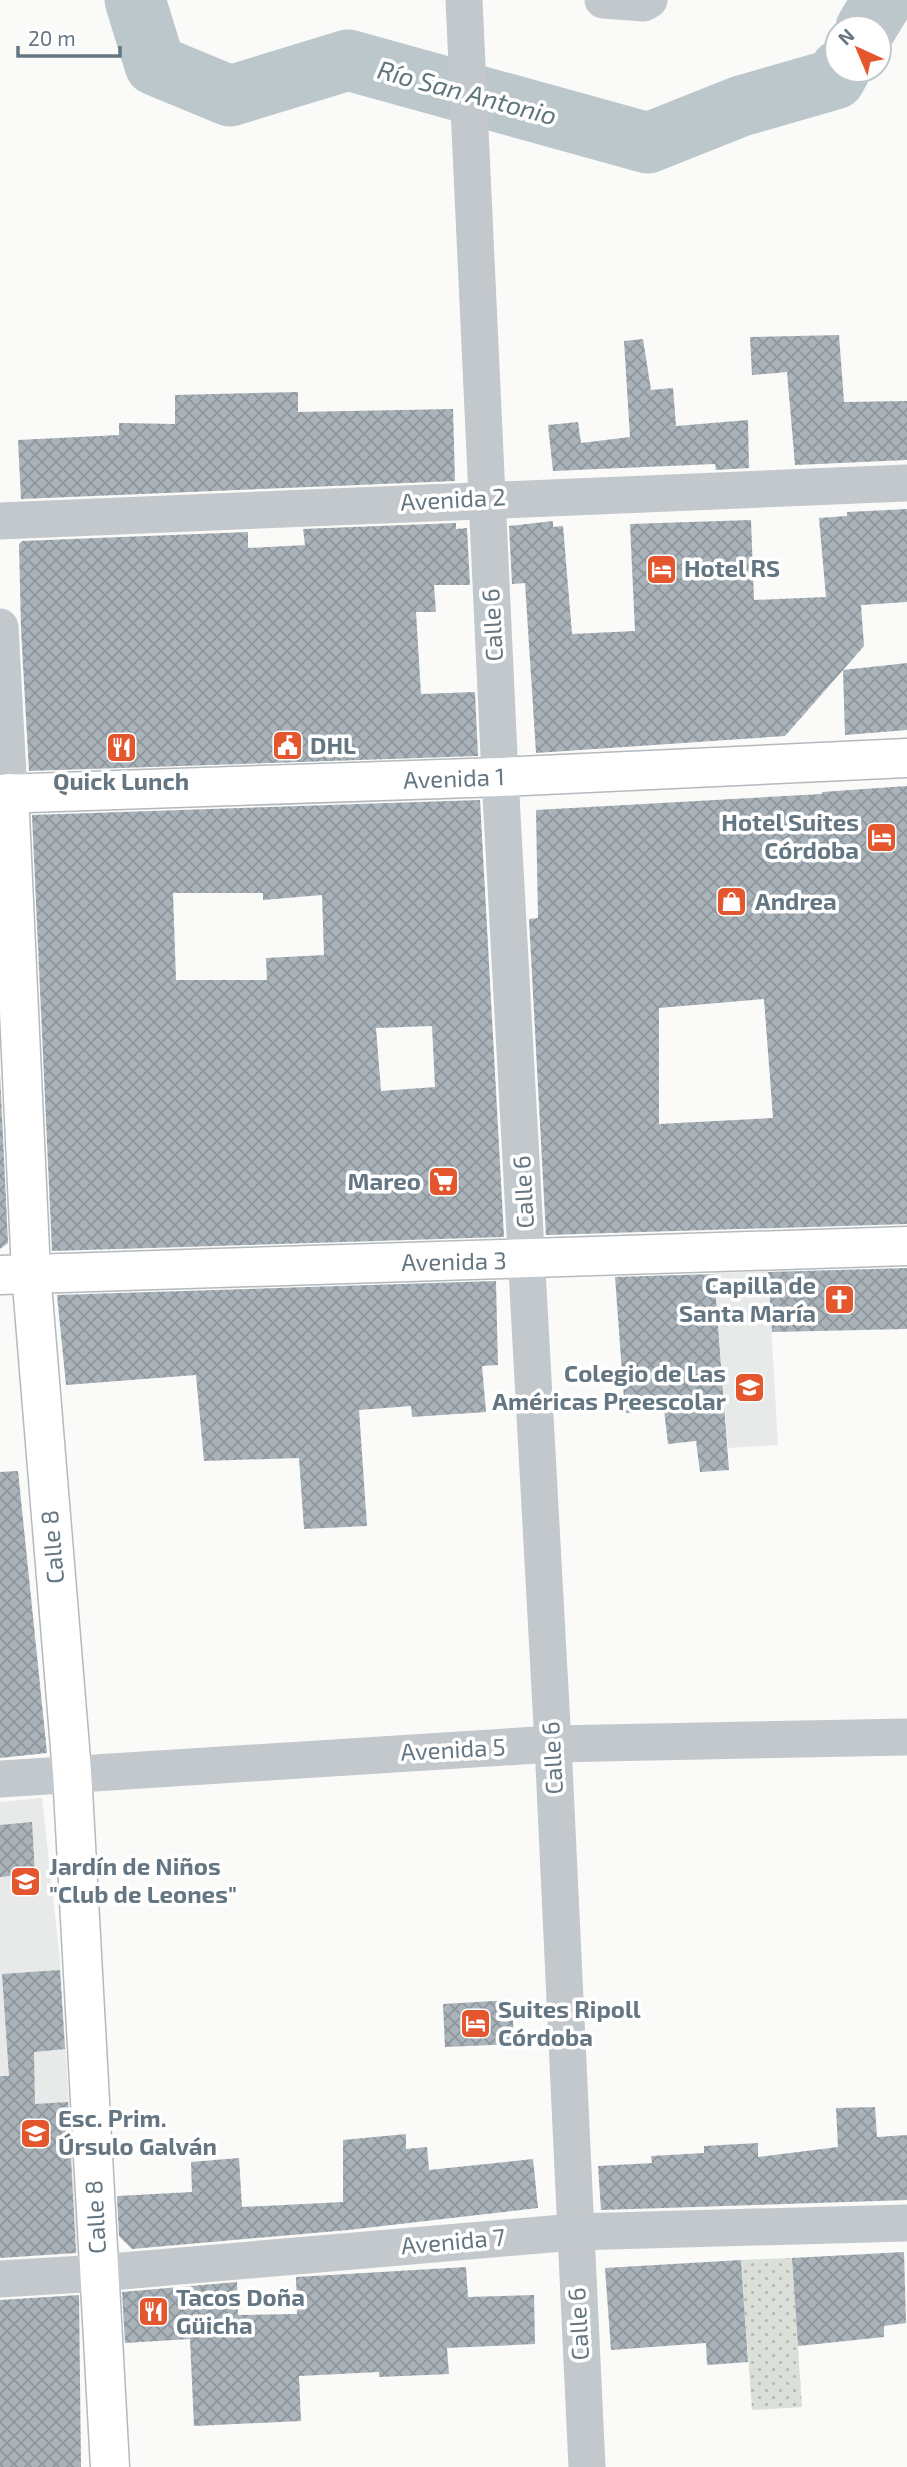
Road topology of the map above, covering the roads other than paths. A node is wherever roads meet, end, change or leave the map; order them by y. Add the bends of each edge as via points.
1 (464, 0) edge
2 (603, 0) edge
3 (649, 0) edge
4 (907, 483) edge
5 (487, 499) junction
6 (0, 521) edge
7 (0, 626) edge
8 (907, 758) edge
9 (500, 777) junction
10 (4, 794) edge
11 (907, 1246) edge
12 (528, 1260) junction
13 (15, 1273) edge
14 (907, 1737) edge
15 (553, 1744) junction
16 (72, 1772) junction
17 (0, 1779) edge
18 (907, 2223) edge
19 (574, 2232) junction
20 (99, 2273) junction
21 (0, 2279) edge
22 (110, 2467) edge
23 (587, 2467) edge

1 - 5 street, Calle 6
2 - 3 street
4 - 5 street, Avenida 2
5 - 6 street, Avenida 2
5 - 9 street, Calle 6
7 - 10 street, Calle 8
8 - 9 main road, Avenida 1
9 - 10 main road, Avenida 1
9 - 12 street, Calle 6
10 - 13 main road, Calle 8
11 - 12 main road, Avenida 3
12 - 13 main road, Avenida 3
12 - 15 street, Calle 6
13 - 16 main road, Calle 8
14 - 15 street, Avenida 5
15 - 16 street, Avenida 5
15 - 19 street, Calle 6
16 - 17 street, Avenida 5
16 - 20 main road, Calle 8
18 - 19 street, Avenida 7
19 - 20 street, Avenida 7
19 - 23 street, Calle 6
20 - 21 street, Avenida 7
20 - 22 main road, Calle 8

